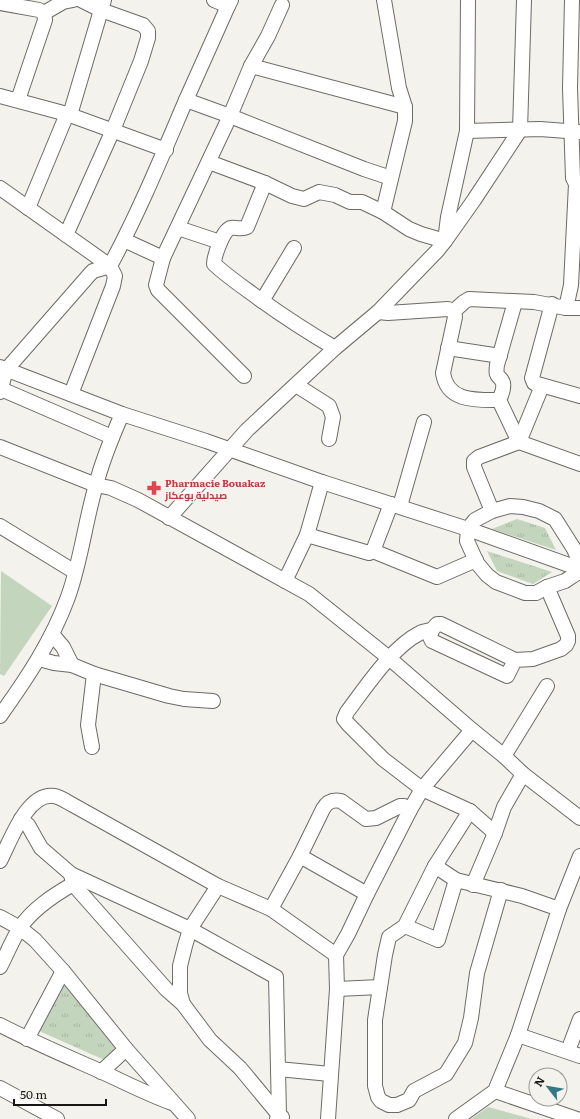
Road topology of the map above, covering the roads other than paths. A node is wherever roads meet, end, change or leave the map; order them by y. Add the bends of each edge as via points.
1 (73, 0) edge
2 (81, 0) edge
3 (214, 0) edge
4 (384, 0) edge
5 (468, 0) edge
6 (524, 0) edge
7 (572, 0) edge
8 (0, 3) edge
9 (230, 3) edge
10 (103, 5) edge
11 (282, 5) dead end
12 (44, 13) junction
13 (251, 66) junction
14 (575, 88) edge
15 (0, 96) edge
16 (18, 100) junction
17 (186, 100) junction
18 (405, 107) junction
19 (68, 114) junction
20 (230, 116) junction
21 (113, 130) junction
22 (520, 130) junction
23 (467, 131) junction
24 (576, 132) edge
25 (166, 150) junction
26 (209, 162) junction
27 (391, 178) junction
28 (265, 183) junction
29 (578, 185) edge
30 (0, 188) edge
31 (28, 208) junction
32 (383, 212) junction
33 (178, 228) junction
34 (66, 235) junction
35 (124, 240) junction
36 (445, 241) junction
37 (220, 242) junction
38 (294, 248) dead end
39 (163, 258) junction
40 (110, 266) junction
41 (262, 301) junction
42 (515, 302) junction
43 (559, 306) junction
44 (580, 308) edge
45 (454, 311) junction
46 (378, 312) junction
47 (335, 348) junction
48 (448, 348) junction
49 (500, 356) junction
50 (3, 368) edge
51 (244, 376) dead end
52 (296, 385) junction
53 (542, 386) junction
54 (1, 391) edge
55 (71, 394) junction
56 (580, 396) edge
57 (500, 400) junction
58 (122, 414) junction
59 (424, 422) dead end
60 (112, 437) junction
61 (329, 439) dead end
62 (520, 442) junction
63 (0, 447) edge
64 (230, 449) junction
65 (580, 464) edge
66 (322, 482) junction
67 (96, 485) junction
68 (395, 505) junction
69 (492, 511) junction
70 (169, 518) junction
71 (0, 526) edge
72 (468, 529) junction
73 (307, 535) junction
74 (574, 537) edge
75 (373, 551) junction
76 (476, 560) junction
77 (580, 563) edge
78 (580, 570) edge
79 (75, 572) junction
80 (285, 581) junction
81 (547, 586) junction
82 (432, 630) junction
83 (52, 634) junction
84 (574, 641) edge
85 (389, 658) junction
86 (39, 659) junction
87 (515, 660) junction
88 (72, 665) junction
89 (94, 674) junction
90 (548, 686) dead end
91 (213, 700) dead end
92 (0, 716) edge
93 (472, 730) junction
94 (92, 747) dead end
95 (504, 756) junction
96 (523, 774) junction
97 (422, 789) junction
98 (410, 810) junction
99 (470, 811) junction
100 (580, 818) edge
101 (21, 819) junction
102 (495, 833) junction
103 (300, 856) junction
104 (580, 856) edge
105 (0, 861) edge
106 (435, 866) junction
107 (72, 879) junction
108 (456, 880) junction
109 (473, 885) junction
110 (218, 886) junction
111 (501, 890) junction
112 (367, 894) junction
113 (270, 909) junction
114 (559, 909) junction
115 (0, 917) edge
116 (405, 926) junction
117 (20, 928) junction
118 (190, 929) junction
119 (336, 955) junction
120 (0, 968) edge
121 (63, 971) junction
122 (380, 988) junction
123 (337, 989) junction
124 (183, 1004) junction
125 (580, 1019) edge
126 (0, 1024) edge
127 (518, 1035) junction
128 (27, 1039) junction
129 (126, 1049) junction
130 (574, 1054) edge
131 (278, 1069) junction
132 (101, 1072) junction
133 (330, 1074) junction
134 (0, 1088) edge
135 (495, 1091) junction
136 (173, 1104) junction
137 (37, 1114) edge
138 (281, 1118) edge
139 (57, 1119) edge
140 (188, 1119) edge
141 (328, 1119) edge
142 (456, 1119) edge
143 (577, 1119) edge

1 - 12 street via 62,2
2 - 10 street
3 - 9 street
4 - 18 street via 399,88
5 - 23 street
6 - 22 street
7 - 14 street
8 - 12 street
9 - 17 street
10 - 19 street
10 - 21 street via 143,25 148,31 141,61
11 - 13 street
12 - 16 street via 45,20
13 - 18 street
13 - 20 street
14 - 24 street
15 - 16 street
16 - 19 street
17 - 20 street
17 - 25 street
18 - 27 street via 405,121
19 - 21 street
19 - 31 street
20 - 26 street
20 - 27 street
21 - 25 street
21 - 34 street
22 - 23 street
22 - 24 street
22 - 36 street
23 - 36 street
24 - 29 street via 573,178
25 - 35 street
26 - 28 street
26 - 33 street
27 - 32 street
28 - 32 street via 304,199 320,192 350,202 362,202
28 - 37 street via 247,227 230,228
29 - 43 street via 571,285
30 - 31 street
31 - 34 street
32 - 36 street via 409,229
33 - 37 street
33 - 39 street
34 - 40 street
35 - 39 street
35 - 40 street
36 - 46 street
37 - 41 street via 215,265
38 - 41 street
39 - 51 street via 156,285 158,290
40 - 50 street via 93,271
40 - 55 street via 115,276 113,286
41 - 47 street
42 - 43 street
42 - 45 street via 470,299
42 - 49 street
43 - 44 street
43 - 53 street via 532,378 534,384
45 - 46 street via 448,309
45 - 48 street
46 - 47 street
47 - 52 street
48 - 49 street
48 - 57 street via 443,373 447,387 463,397
49 - 57 street via 496,373 504,386
50 - 54 street
50 - 55 street
52 - 61 street via 329,406 333,417
52 - 64 street
53 - 56 street
53 - 62 street
54 - 60 street
55 - 58 street
57 - 62 street
58 - 60 street
58 - 64 street
59 - 68 street
60 - 67 street
62 - 65 street
62 - 69 street via 474,461 474,467
63 - 67 street
64 - 66 street
64 - 70 street
66 - 68 street
66 - 73 street
67 - 70 street via 112,488
67 - 79 street
68 - 72 street
68 - 75 street
69 - 72 street via 475,520
69 - 74 street via 510,506 539,511 555,519
70 - 80 street
71 - 79 street
72 - 76 street via 467,541
72 - 78 street
73 - 75 street via 369,553
73 - 80 street
74 - 77 street
75 - 76 street via 437,577
76 - 81 street via 496,582 511,588 525,593 536,593
78 - 81 street via 566,581
79 - 83 street
80 - 85 street via 310,594
81 - 84 street
82 - 85 street via 421,632
82 - 87 street via 441,624
82 - 87 street via 432,642 508,676
83 - 86 street
83 - 88 street
84 - 87 street via 561,649 533,659
85 - 93 street
85 - 97 street via 344,718 382,759
86 - 88 street via 54,664
86 - 92 street
88 - 89 street
89 - 91 street via 169,696
89 - 94 street via 88,725
90 - 95 street
93 - 95 street
93 - 97 street
95 - 96 street
96 - 100 street
96 - 102 street via 504,807
97 - 98 street
97 - 99 street
98 - 103 street via 400,806 376,818 366,819 345,803 331,801 325,805
98 - 112 street
99 - 102 street
99 - 106 street
101 - 105 street
101 - 107 street via 28,825 41,848
101 - 110 street via 36,800 49,796 59,798
102 - 109 street
103 - 112 street
103 - 113 street
104 - 114 street
106 - 108 street
106 - 116 street
107 - 117 street
107 - 118 street
107 - 124 street via 166,989
108 - 109 street
108 - 116 street via 438,940
109 - 111 street
110 - 113 street
110 - 118 street
111 - 114 street
111 - 122 street via 477,974 472,1018 465,1043 446,1074 414,1091 409,1100 397,1105 381,1101 375,1086 375,1020
112 - 119 street
113 - 119 street
114 - 127 street
115 - 117 street
116 - 122 street via 389,938
117 - 120 street
117 - 121 street via 36,940
118 - 124 street via 180,966 180,993
118 - 131 street via 276,977
119 - 123 street
121 - 128 street
121 - 129 street
122 - 123 street
123 - 133 street
124 - 138 street via 210,1040 240,1068
125 - 130 street
126 - 128 street
127 - 130 street
127 - 135 street
128 - 132 street
129 - 132 street
129 - 136 street
131 - 133 street
131 - 138 street
132 - 136 street
133 - 141 street
134 - 137 street
135 - 142 street
135 - 143 street
136 - 140 street
137 - 139 street

